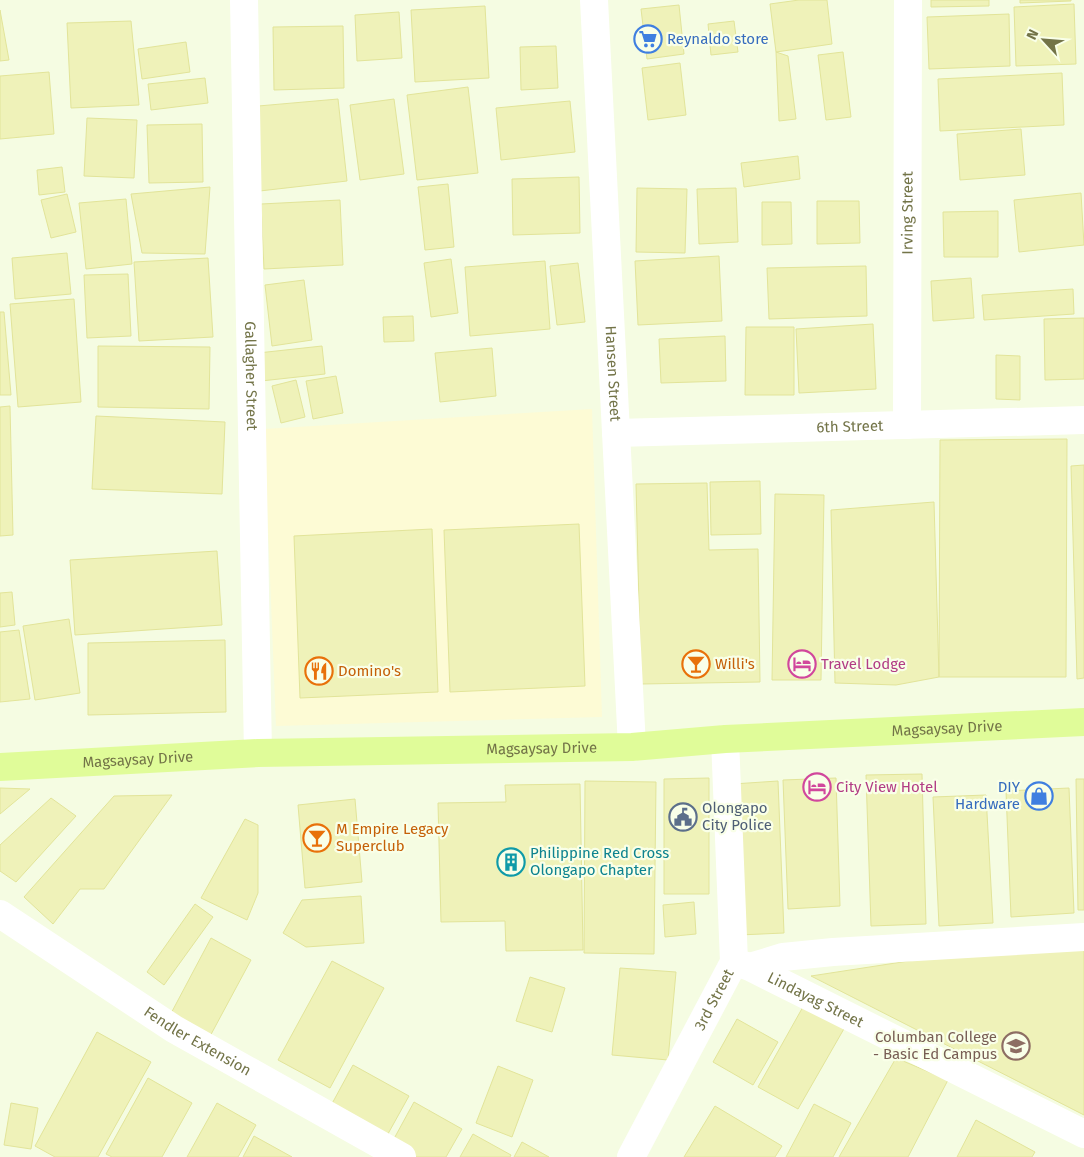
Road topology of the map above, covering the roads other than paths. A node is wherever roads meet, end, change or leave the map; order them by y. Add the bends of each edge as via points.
1 (244, 0) edge
2 (594, 0) edge
3 (908, 0) edge
4 (1084, 420) edge
5 (907, 425) junction
6 (616, 433) junction
7 (1084, 722) edge
8 (725, 739) junction
9 (632, 747) junction
10 (258, 753) junction
11 (0, 767) edge
12 (0, 914) edge
13 (1084, 937) edge
14 (742, 964) junction
15 (1084, 1134) edge
16 (402, 1157) edge
17 (631, 1157) edge

1 - 10 street, Gallagher Street
2 - 6 street, Hansen Street
3 - 5 street, Irving Street
4 - 5 street, 6th Street
5 - 6 street, 6th Street
6 - 9 street, Hansen Street
7 - 8 main road, Magsaysay Drive
8 - 9 main road, Magsaysay Drive
8 - 14 street, 3rd Street
9 - 10 main road, Magsaysay Drive
10 - 11 main road, Magsaysay Drive
12 - 16 street, Fendler Extension via 174,1029
13 - 14 street via 832,952
14 - 15 street, Lindayag Street
14 - 17 street, 3rd Street

